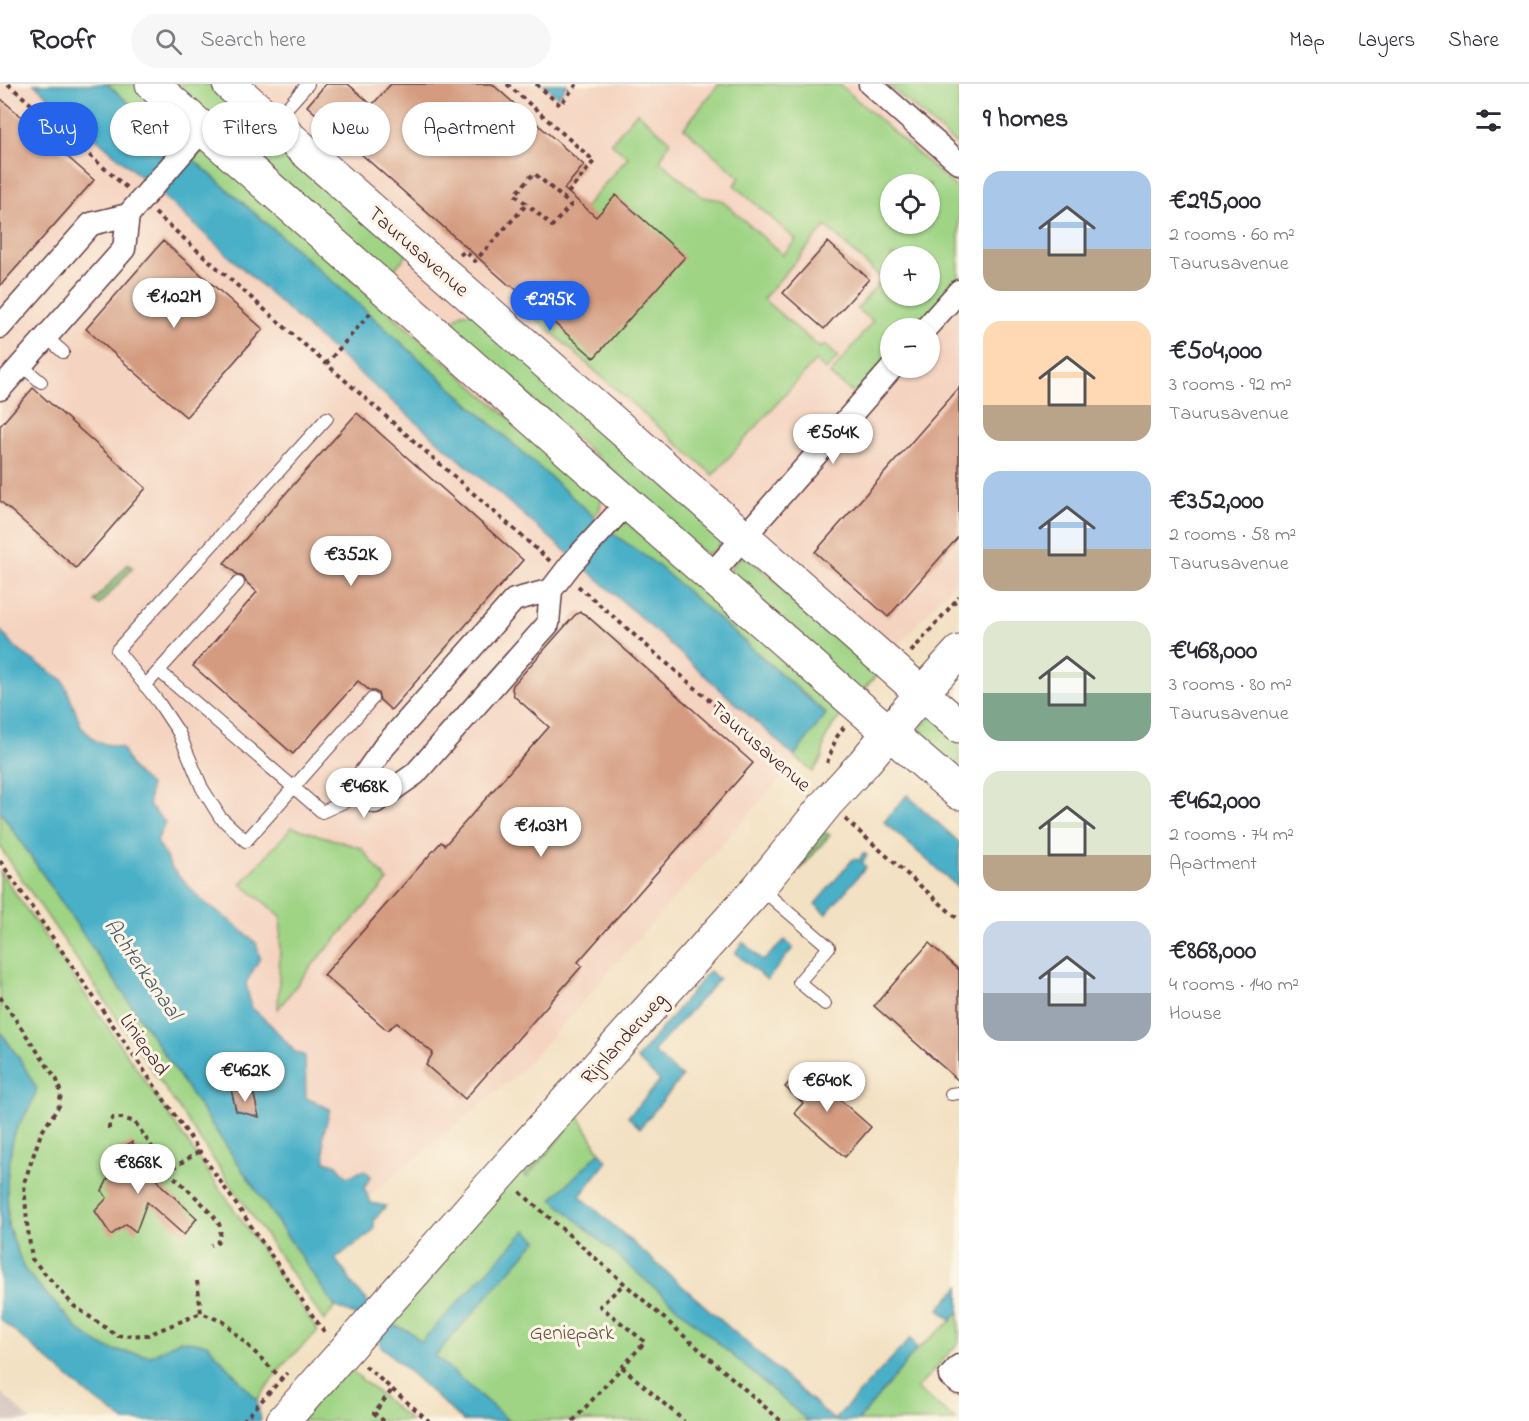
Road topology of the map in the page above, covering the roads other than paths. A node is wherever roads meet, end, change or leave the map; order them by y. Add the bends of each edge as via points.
1 (152, 84) edge
2 (229, 84) edge
3 (308, 84) edge
4 (870, 84) edge
5 (249, 102) edge
6 (292, 102) edge
7 (195, 138) junction
8 (299, 146) edge
9 (959, 163) edge
10 (137, 204) junction
11 (463, 289) junction
12 (959, 291) edge
13 (935, 318) edge
14 (0, 327) edge
15 (430, 328) junction
16 (46, 337) junction
17 (63, 352) dead end
18 (21, 365) junction
19 (883, 378) edge
20 (41, 382) dead end
21 (0, 389) edge
22 (327, 418) dead end
23 (618, 513) junction
24 (744, 537) junction
25 (562, 576) junction
26 (710, 576) junction
27 (238, 583) dead end
28 (959, 652) edge
29 (159, 671) junction
30 (145, 686) junction
31 (921, 694) junction
32 (372, 699) dead end
33 (959, 726) edge
34 (890, 733) junction
35 (293, 788) junction
36 (366, 792) junction
37 (959, 793) edge
38 (759, 886) junction
39 (825, 1004) dead end
40 (959, 1366) edge
41 (959, 1383) edge
42 (285, 1407) edge

1 - 7 main road
2 - 5 main road, Taurusavenue
3 - 6 lane
4 - 9 street
7 - 10 street
7 - 15 main road
8 - 11 main road, Taurusavenue
10 - 14 street via 90,224
10 - 16 street via 124,249
11 - 15 main road
11 - 24 main road, Taurusavenue
12 - 13 street
15 - 23 main road
16 - 17 lane
16 - 18 street
18 - 20 lane
18 - 21 street
19 - 24 street
22 - 30 lane via 117,650
23 - 25 street
23 - 26 main road
24 - 26 street
24 - 31 main road, Taurusavenue
25 - 36 street via 514,600 384,747 358,784
25 - 36 street via 548,624 415,774 375,802
26 - 34 main road
27 - 29 lane
28 - 31 main road, Rijnlanderweg
29 - 30 lane
29 - 35 lane
30 - 35 lane via 179,733 202,788 220,817 246,841
31 - 33 main road, Taurusavenue
31 - 34 main road, Rijnlanderweg
32 - 35 lane
34 - 37 main road
34 - 38 main road, Rijnlanderweg
35 - 36 lane via 322,812
38 - 39 lane via 829,947 799,982
38 - 42 main road, Rijnlanderweg via 373,1319
40 - 41 street via 950,1376

